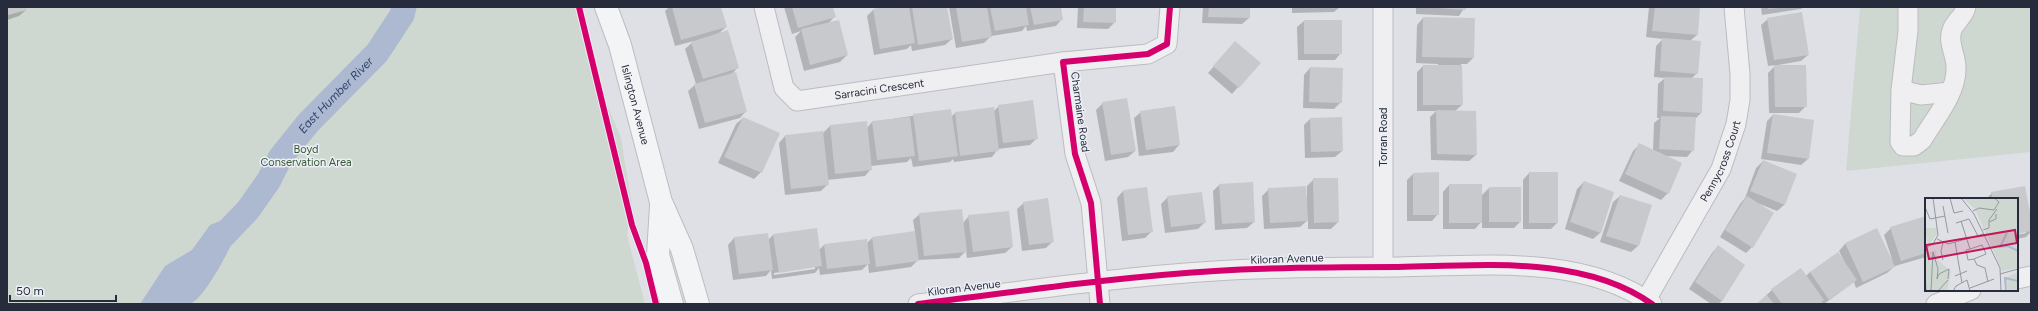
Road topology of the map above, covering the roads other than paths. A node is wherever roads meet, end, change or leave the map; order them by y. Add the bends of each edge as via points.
1 (606, 7) edge
2 (764, 7) edge
3 (1170, 7) edge
4 (1383, 7) edge
5 (1734, 7) edge
6 (1908, 7) edge
7 (1966, 7) edge
8 (1063, 62) junction
9 (1901, 90) junction
10 (1950, 92) junction
11 (661, 202) junction
12 (1383, 267) junction
13 (2031, 276) edge
14 (2018, 279) edge
15 (1098, 282) junction
16 (1968, 291) edge
17 (1649, 302) edge
18 (672, 304) edge
19 (698, 304) edge
20 (918, 304) edge
21 (1100, 304) edge
22 (1936, 304) edge

1 - 11 main road, Islington Avenue via 620,45
2 - 8 street, Sarracini Crescent via 784,88 797,101
3 - 8 street, Charmaine Road via 1167,44 1148,54
4 - 12 street, Torran Road
5 - 17 street, Pennycross Court via 1739,47 1740,100 1730,147 1712,186
6 - 9 street via 1908,31
7 - 10 street via 1952,30 1951,44 1957,68 1954,86
8 - 15 street, Charmaine Road via 1075,154 1091,203
9 - 10 street via 1921,95
9 - 10 street via 1900,142 1903,146 1914,146 1922,140
11 - 18 main road, Islington Avenue via 658,255
11 - 19 main road, Islington Avenue via 682,249
12 - 15 street, Kiloran Avenue via 1214,271
12 - 17 street, Kiloran Avenue via 1546,267 1597,278
13 - 14 street
15 - 20 street, Kiloran Avenue
15 - 21 street, Charmaine Road
16 - 22 street

